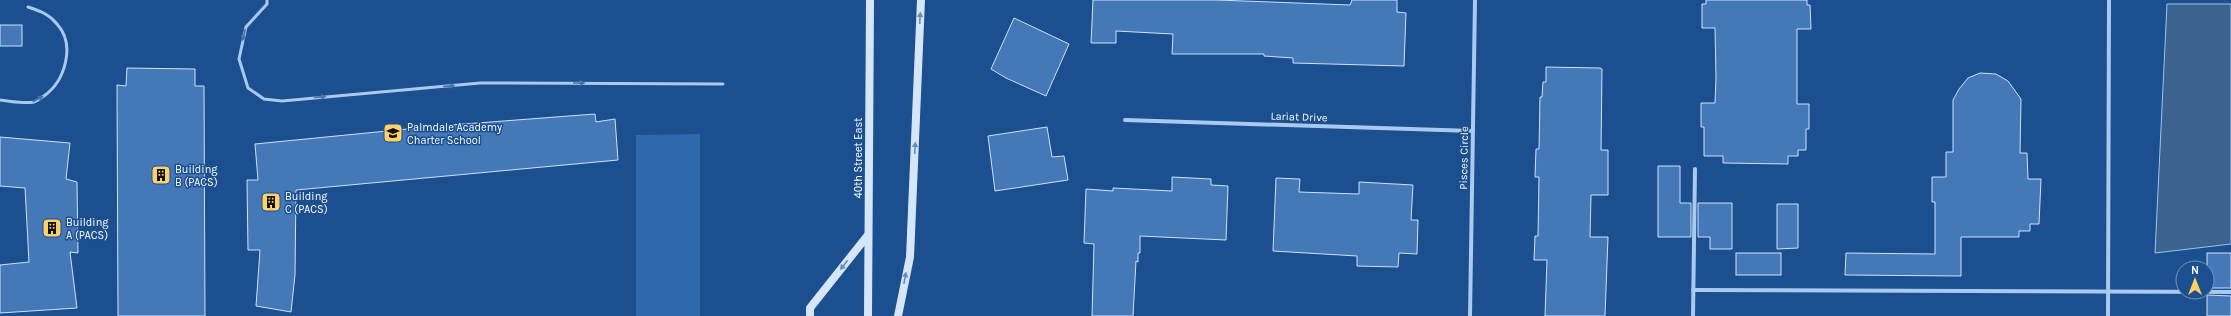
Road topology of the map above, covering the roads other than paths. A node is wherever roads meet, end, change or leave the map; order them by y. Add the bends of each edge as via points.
1 (267, 0) edge
2 (870, 0) edge
3 (921, 0) edge
4 (1475, 0) edge
5 (2109, 0) edge
6 (28, 7) dead end
7 (723, 84) dead end
8 (0, 100) edge
9 (1125, 120) dead end
10 (1473, 131) junction
11 (1695, 169) dead end
12 (868, 235) junction
13 (1693, 290) junction
14 (2108, 292) junction
15 (2231, 292) edge
16 (810, 316) edge
17 (868, 316) edge
18 (898, 316) edge
19 (1470, 316) edge
20 (1693, 316) edge
21 (2108, 316) edge

1 -> 7 lane via 267,4 246,27 239,59 248,88 264,99 282,100 480,83
2 - 12 main road, 40th Street East
18 -> 3 main road via 910,256
4 - 10 street, Pisces Circle
5 - 14 street
8 -> 6 lane via 35,102 53,89 62,77 66,59 65,38 58,24 45,13
9 - 10 street, Lariat Drive
10 - 19 street, Pisces Circle
11 - 13 street
12 -> 16 main road via 810,308
12 - 17 main road, 40th Street East
13 - 14 street
13 - 20 street
14 - 15 street
14 - 21 street

